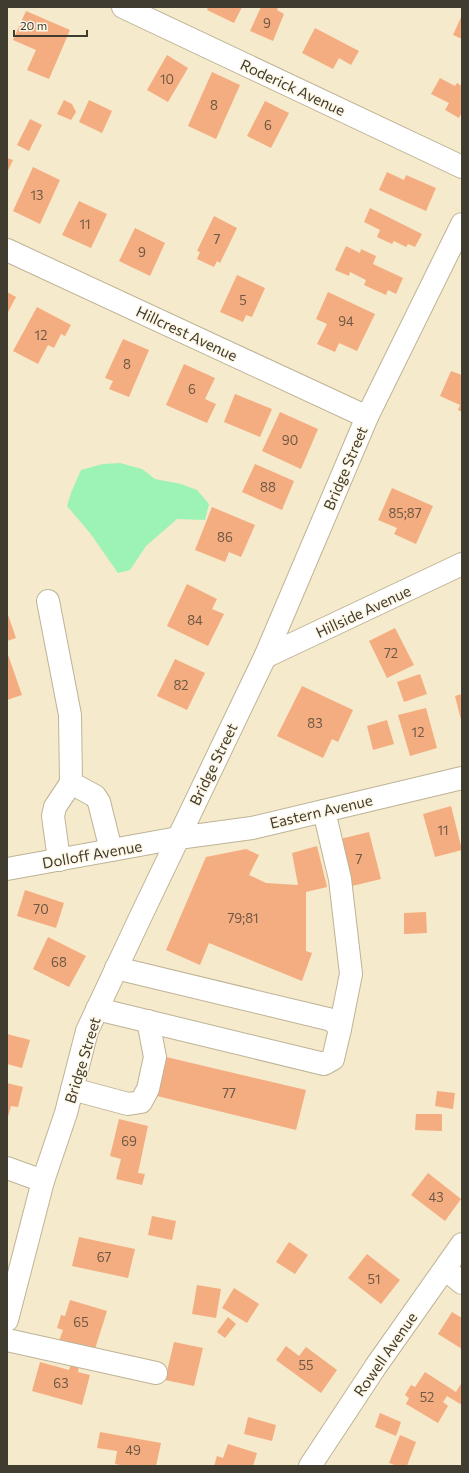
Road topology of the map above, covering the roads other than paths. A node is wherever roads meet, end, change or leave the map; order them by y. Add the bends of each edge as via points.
1 (123, 7) edge
2 (462, 167) edge
3 (462, 224) edge
4 (7, 250) edge
5 (367, 417) junction
6 (462, 564) edge
7 (48, 601) dead end
8 (265, 657) junction
9 (462, 778) edge
10 (71, 783) junction
11 (324, 811) junction
12 (178, 838) junction
13 (111, 850) junction
14 (59, 860) junction
15 (7, 869) edge
16 (116, 968) junction
17 (97, 1009) junction
18 (148, 1022) junction
19 (340, 1029) junction
20 (72, 1089) junction
21 (7, 1168) edge
22 (43, 1181) junction
23 (462, 1244) edge
24 (445, 1268) junction
25 (462, 1283) edge
26 (7, 1320) edge
27 (7, 1340) edge
28 (156, 1373) dead end
29 (310, 1466) edge

1 - 2 street, Roderick Avenue
3 - 5 street, Bridge Street
4 - 5 street, Hillcrest Avenue
5 - 8 street, Bridge Street
6 - 8 street, Hillside Avenue
7 - 10 street via 70,715
8 - 12 street, Bridge Street
9 - 11 street, Eastern Avenue
10 - 13 street via 95,796 99,802
10 - 14 street via 53,816
11 - 12 street, Eastern Avenue via 252,828
11 - 19 street via 340,879 351,974
12 - 13 street, Dolloff Avenue
12 - 16 street, Bridge Street
13 - 14 street, Dolloff Avenue
14 - 15 street, Dolloff Avenue
16 - 17 street, Bridge Street
16 - 19 street via 332,1020
17 - 18 street
17 - 20 street, Bridge Street via 87,1031
18 - 19 street via 324,1064 333,1059
18 - 20 street via 155,1057 148,1089 141,1102 128,1104
20 - 22 street, Bridge Street
21 - 22 street
22 - 26 street, Bridge Street
23 - 24 street, Rowell Avenue
24 - 25 street
24 - 29 street, Rowell Avenue
27 - 28 street

